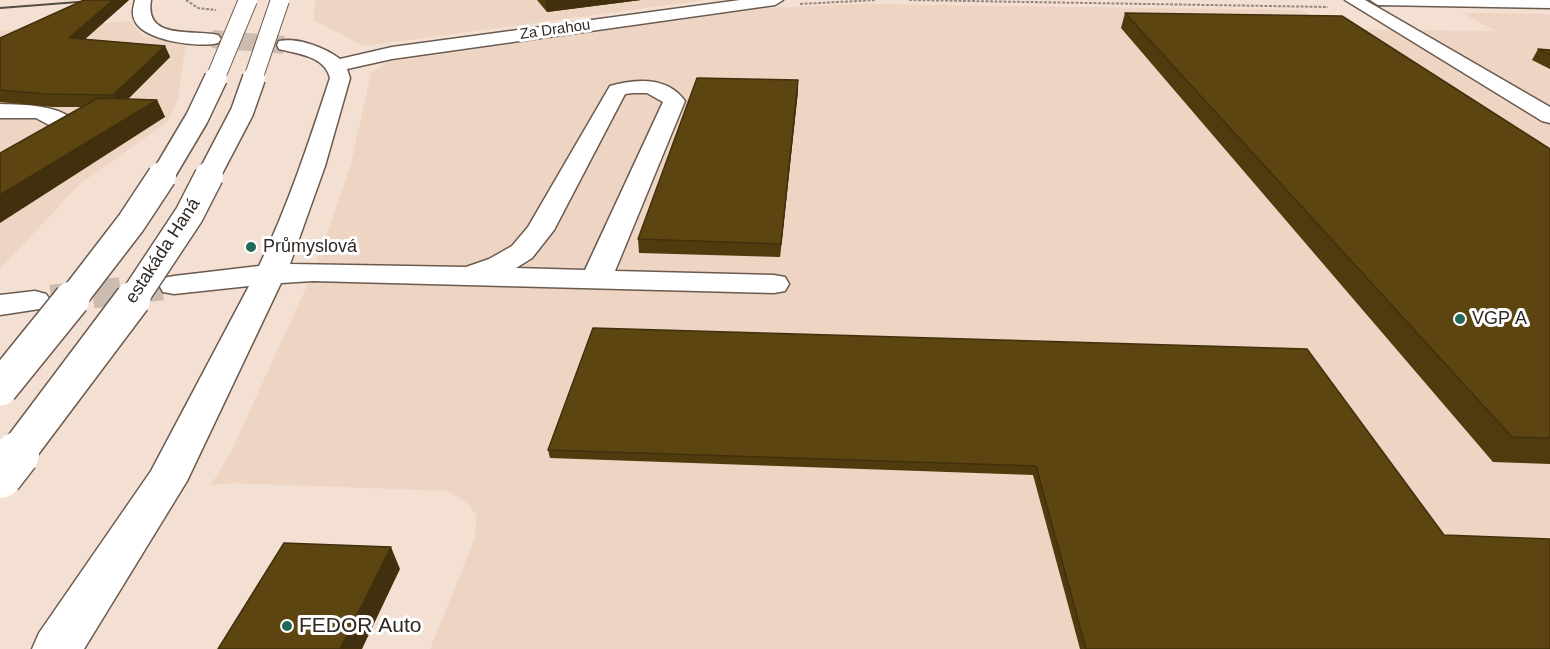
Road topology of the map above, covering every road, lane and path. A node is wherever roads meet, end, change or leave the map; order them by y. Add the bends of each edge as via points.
1 (143, 0) edge
2 (248, 0) edge
3 (280, 0) edge
4 (775, 0) edge
5 (876, 0) edge
6 (909, 0) edge
7 (1353, 0) edge
8 (1378, 0) edge
9 (1432, 0) edge
10 (1550, 3) edge
11 (797, 4) dead end
12 (1329, 7) dead end
13 (212, 39) tunnel mouth
14 (286, 45) tunnel mouth
15 (336, 66) junction
16 (0, 111) edge
17 (1550, 116) edge
18 (5, 159) edge
19 (270, 273) junction
20 (458, 276) junction
21 (596, 279) junction
22 (774, 284) dead end
23 (174, 285) tunnel mouth
24 (35, 301) tunnel mouth
25 (0, 305) edge
26 (0, 387) edge
27 (0, 476) edge
28 (57, 649) edge

1 - 13 main road via 140,14 150,29 174,36
2 - 26 main road, bridge via 196,119 166,169 68,304
3 - 27 main road, estakáda Haná, bridge via 242,112 189,215 131,302
4 - 15 main road, Za Drahou via 392,53
5 - 11 path
6 - 12 path
7 - 17 main road
8 - 9 main road
9 - 10 main road
14 - 15 main road via 312,52
15 - 19 main road via 340,78 313,166
16 - 18 main road via 40,112 68,126
19 - 20 main road
19 - 23 main road
19 - 28 main road via 166,481
20 - 21 main road
20 - 21 main road via 499,266 522,252 540,230 617,90 647,86 662,90 674,101
21 - 22 main road
24 - 25 main road

